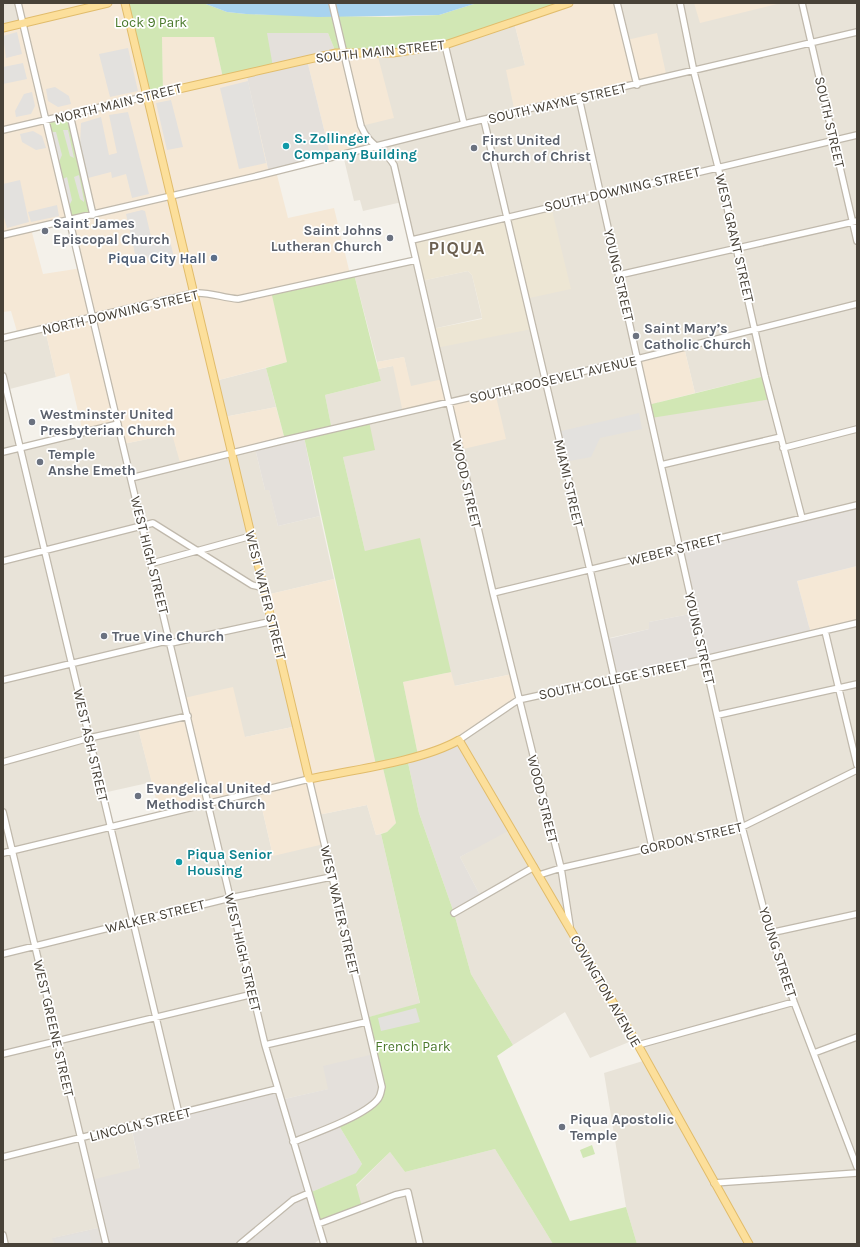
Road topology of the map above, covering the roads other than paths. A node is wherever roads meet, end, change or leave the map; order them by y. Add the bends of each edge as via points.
1 (18, 3) edge
2 (108, 3) edge
3 (125, 3) edge
4 (332, 3) edge
5 (569, 3) edge
6 (617, 3) edge
7 (680, 3) edge
8 (802, 3) edge
9 (23, 23) junction
10 (3, 28) edge
11 (857, 32) edge
12 (812, 43) junction
13 (444, 45) junction
14 (344, 53) junction
15 (694, 72) junction
16 (234, 75) joint
17 (637, 85) junction
18 (148, 96) junction
19 (579, 98) junction
20 (70, 115) junction
21 (45, 120) junction
22 (484, 120) junction
23 (464, 124) junction
24 (3, 130) edge
25 (857, 135) edge
26 (834, 140) junction
27 (375, 146) junction
28 (718, 167) junction
29 (600, 194) junction
30 (172, 196) junction
31 (93, 215) junction
32 (506, 217) junction
33 (70, 220) junction
34 (855, 222) edge
35 (3, 235) edge
36 (412, 240) junction
37 (857, 241) edge
38 (737, 249) junction
39 (416, 260) junction
40 (619, 275) junction
41 (195, 293) junction
42 (857, 304) edge
43 (94, 317) junction
44 (755, 328) junction
45 (3, 338) edge
46 (637, 359) junction
47 (3, 376) edge
48 (544, 380) junction
49 (449, 404) junction
50 (118, 424) junction
51 (857, 429) edge
52 (781, 437) junction
53 (20, 448) junction
54 (783, 448) junction
55 (3, 452) edge
56 (232, 453) junction
57 (661, 465) junction
58 (131, 478) junction
59 (857, 505) edge
60 (802, 518) junction
61 (143, 526) junction
62 (251, 536) junction
63 (679, 547) junction
64 (44, 551) junction
65 (199, 551) junction
66 (3, 561) edge
67 (152, 563) junction
68 (590, 570) junction
69 (264, 588) junction
70 (493, 593) junction
71 (273, 622) junction
72 (857, 623) edge
73 (825, 631) junction
74 (171, 643) junction
75 (705, 660) junction
76 (71, 663) junction
77 (614, 679) junction
78 (3, 680) edge
79 (857, 684) edge
80 (837, 689) junction
81 (518, 700) junction
82 (718, 715) junction
83 (188, 716) junction
84 (89, 738) junction
85 (459, 740) junction
86 (3, 762) edge
87 (857, 764) edge
88 (857, 770) edge
89 (309, 779) junction
90 (208, 803) junction
91 (3, 812) edge
92 (111, 827) junction
93 (742, 827) junction
94 (652, 847) junction
95 (12, 851) junction
96 (3, 853) edge
97 (534, 867) junction
98 (561, 868) junction
99 (539, 875) junction
100 (331, 877) junction
101 (230, 898) junction
102 (454, 913) dead end
103 (857, 914) edge
104 (133, 922) junction
105 (570, 927) junction
106 (770, 933) junction
107 (35, 946) junction
108 (3, 954) edge
109 (253, 994) junction
110 (794, 1002) junction
111 (156, 1017) junction
112 (366, 1022) junction
113 (857, 1037) edge
114 (58, 1041) junction
115 (265, 1045) junction
116 (638, 1045) junction
117 (814, 1053) junction
118 (3, 1054) edge
119 (277, 1090) junction
120 (179, 1114) junction
121 (81, 1139) junction
122 (293, 1142) junction
123 (3, 1157) edge
124 (857, 1167) edge
125 (857, 1173) edge
126 (714, 1182) junction
127 (309, 1193) junction
128 (318, 1224) junction
129 (3, 1235) edge
130 (5, 1244) edge
131 (106, 1244) edge
132 (240, 1244) edge
133 (324, 1244) edge
134 (420, 1244) edge
135 (749, 1244) edge

1 - 9 street, WEST HIGH STREET
2 - 9 main road
3 - 18 main road, WEST WATER STREET
4 - 14 street, WOOD STREET
5 - 13 main road, SOUTH MAIN STREET
6 - 17 street
7 - 15 street, WEST GRANT STREET
8 - 12 street, SOUTH STREET
9 - 10 main road
9 - 21 street, WEST HIGH STREET
11 - 12 street, SOUTH WAYNE STREET
12 - 15 street, SOUTH WAYNE STREET
12 - 26 street, SOUTH STREET
13 - 14 main road, SOUTH MAIN STREET via 393,53
13 - 23 street
14 - 16 main road, SOUTH MAIN STREET
14 - 27 street, WOOD STREET via 361,126 365,137
15 - 17 street, SOUTH WAYNE STREET
15 - 28 street, WEST GRANT STREET
16 - 18 main road, NORTH MAIN STREET
17 - 19 street, SOUTH WAYNE STREET
18 - 20 street, NORTH MAIN STREET
18 - 30 main road, WEST WATER STREET
19 - 22 street, SOUTH WAYNE STREET
19 - 29 street, YOUNG STREET
20 - 21 street, NORTH MAIN STREET
20 - 31 street
21 - 24 street, NORTH MAIN STREET
21 - 33 street, WEST HIGH STREET
22 - 23 street, SOUTH WAYNE STREET
22 - 32 street, MIAMI STREET
23 - 27 street, SOUTH WAYNE STREET
25 - 26 street, SOUTH DOWNING STREET
26 - 28 street, SOUTH DOWNING STREET
26 - 34 street, SOUTH STREET
27 - 30 street, SOUTH WAYNE STREET
27 - 36 street, WOOD STREET via 388,156 394,166
28 - 29 street, SOUTH DOWNING STREET
28 - 38 street, WEST GRANT STREET
29 - 32 street, SOUTH DOWNING STREET
29 - 40 street, YOUNG STREET
30 - 31 street, SOUTH WAYNE STREET
30 - 41 main road, WEST WATER STREET
31 - 33 street, SOUTH WAYNE STREET
32 - 36 street, SOUTH DOWNING STREET
32 - 48 street, MIAMI STREET
33 - 35 street, SOUTH WAYNE STREET
33 - 43 street, WEST HIGH STREET
34 - 37 street, SOUTH STREET
34 - 38 street
36 - 39 street, WOOD STREET
38 - 40 street
38 - 44 street, WEST GRANT STREET
39 - 41 street, NORTH DOWNING STREET via 238,299 206,292
39 - 49 street, WOOD STREET
40 - 46 street, YOUNG STREET
41 - 43 street, NORTH DOWNING STREET
41 - 56 main road, WEST WATER STREET
42 - 44 street, SOUTH ROOSEVELT AVENUE
43 - 45 street, NORTH DOWNING STREET
43 - 50 street, WEST HIGH STREET
44 - 46 street, SOUTH ROOSEVELT AVENUE
44 - 52 street, WEST GRANT STREET
46 - 48 street, SOUTH ROOSEVELT AVENUE
46 - 57 street, YOUNG STREET
47 - 53 street, WEST ASH STREET
48 - 49 street, SOUTH ROOSEVELT AVENUE
48 - 68 street, MIAMI STREET
49 - 56 street, SOUTH ROOSEVELT AVENUE
49 - 70 street, WOOD STREET
50 - 53 street
50 - 58 street, WEST HIGH STREET
51 - 54 street
52 - 54 street, WEST GRANT STREET
52 - 57 street
53 - 55 street
53 - 64 street, WEST ASH STREET
54 - 60 street, WEST GRANT STREET
56 - 58 street, SOUTH ROOSEVELT AVENUE
56 - 62 main road, WEST WATER STREET
57 - 63 street, YOUNG STREET
58 - 61 street, WEST HIGH STREET
59 - 60 street, WEBER STREET
60 - 63 street, WEBER STREET
61 - 64 street
61 - 65 street via 153,523
61 - 67 street, WEST HIGH STREET
62 - 65 street
62 - 69 main road, WEST WATER STREET
63 - 68 street, WEBER STREET
63 - 75 street, YOUNG STREET
64 - 66 street
64 - 76 street, WEST ASH STREET
65 - 67 street
65 - 69 street via 252,585
67 - 74 street, WEST HIGH STREET
68 - 70 street, WEBER STREET
68 - 77 street, MIAMI STREET
69 - 71 main road, WEST WATER STREET
70 - 81 street, WOOD STREET
71 - 74 street
71 - 89 main road, WEST WATER STREET
72 - 73 street, SOUTH COLLEGE STREET
73 - 75 street, SOUTH COLLEGE STREET
73 - 80 street
74 - 76 street via 162,642
74 - 83 street, WEST HIGH STREET
75 - 77 street, SOUTH COLLEGE STREET
75 - 82 street, YOUNG STREET
76 - 78 street
76 - 84 street, WEST ASH STREET
77 - 81 street, SOUTH COLLEGE STREET
77 - 94 street, MIAMI STREET
79 - 80 street
80 - 82 street
80 - 87 street
81 - 85 street, SOUTH COLLEGE STREET
81 - 98 street, WOOD STREET
82 - 93 street, YOUNG STREET
83 - 84 street
83 - 90 street, WEST HIGH STREET
84 - 86 street
84 - 92 street, WEST ASH STREET
85 - 89 main road, SOUTH COLLEGE STREET via 447,747 382,764
85 - 97 main road, COVINGTON AVENUE
88 - 93 street, GORDON STREET
89 - 90 street
89 - 100 street, WEST WATER STREET
90 - 92 street
90 - 101 street, WEST HIGH STREET
91 - 95 street, WEST GREENE STREET
92 - 95 street
92 - 104 street, WEST ASH STREET
93 - 94 street, GORDON STREET
93 - 106 street, YOUNG STREET
94 - 98 street, GORDON STREET
95 - 96 street
95 - 107 street, WEST GREENE STREET
97 - 99 main road, COVINGTON AVENUE
97 - 102 street
98 - 99 street, GORDON STREET
98 - 105 street, WOOD STREET
99 - 105 main road, COVINGTON AVENUE
100 - 101 street, WALKER STREET
100 - 112 street, WEST WATER STREET
101 - 104 street, WALKER STREET
101 - 109 street, WEST HIGH STREET
103 - 106 street
104 - 107 street, WALKER STREET
104 - 111 street, WEST ASH STREET
105 - 116 main road, COVINGTON AVENUE
106 - 110 street, YOUNG STREET
107 - 108 street, WALKER STREET
107 - 114 street, WEST GREENE STREET
109 - 111 street
109 - 115 street, WEST HIGH STREET
110 - 116 street
110 - 117 street, YOUNG STREET
111 - 114 street
111 - 120 street, WEST ASH STREET
112 - 115 street
112 - 122 street, WEST WATER STREET via 381,1080 381,1094 372,1104 338,1124
113 - 117 street
114 - 118 street
114 - 121 street, WEST GREENE STREET
115 - 119 street, WEST HIGH STREET
116 - 126 main road, COVINGTON AVENUE
117 - 124 street, YOUNG STREET
119 - 120 street, LINCOLN STREET
119 - 122 street, WEST HIGH STREET
120 - 121 street, LINCOLN STREET
121 - 123 street, LINCOLN STREET
121 - 131 street, WEST GREENE STREET
122 - 127 street, WEST HIGH STREET
125 - 126 street
126 - 135 main road, COVINGTON AVENUE
127 - 128 street, WEST HIGH STREET
127 - 132 street via 293,1200
128 - 133 street, WEST HIGH STREET
128 - 134 street via 395,1194 408,1192
129 - 130 street

